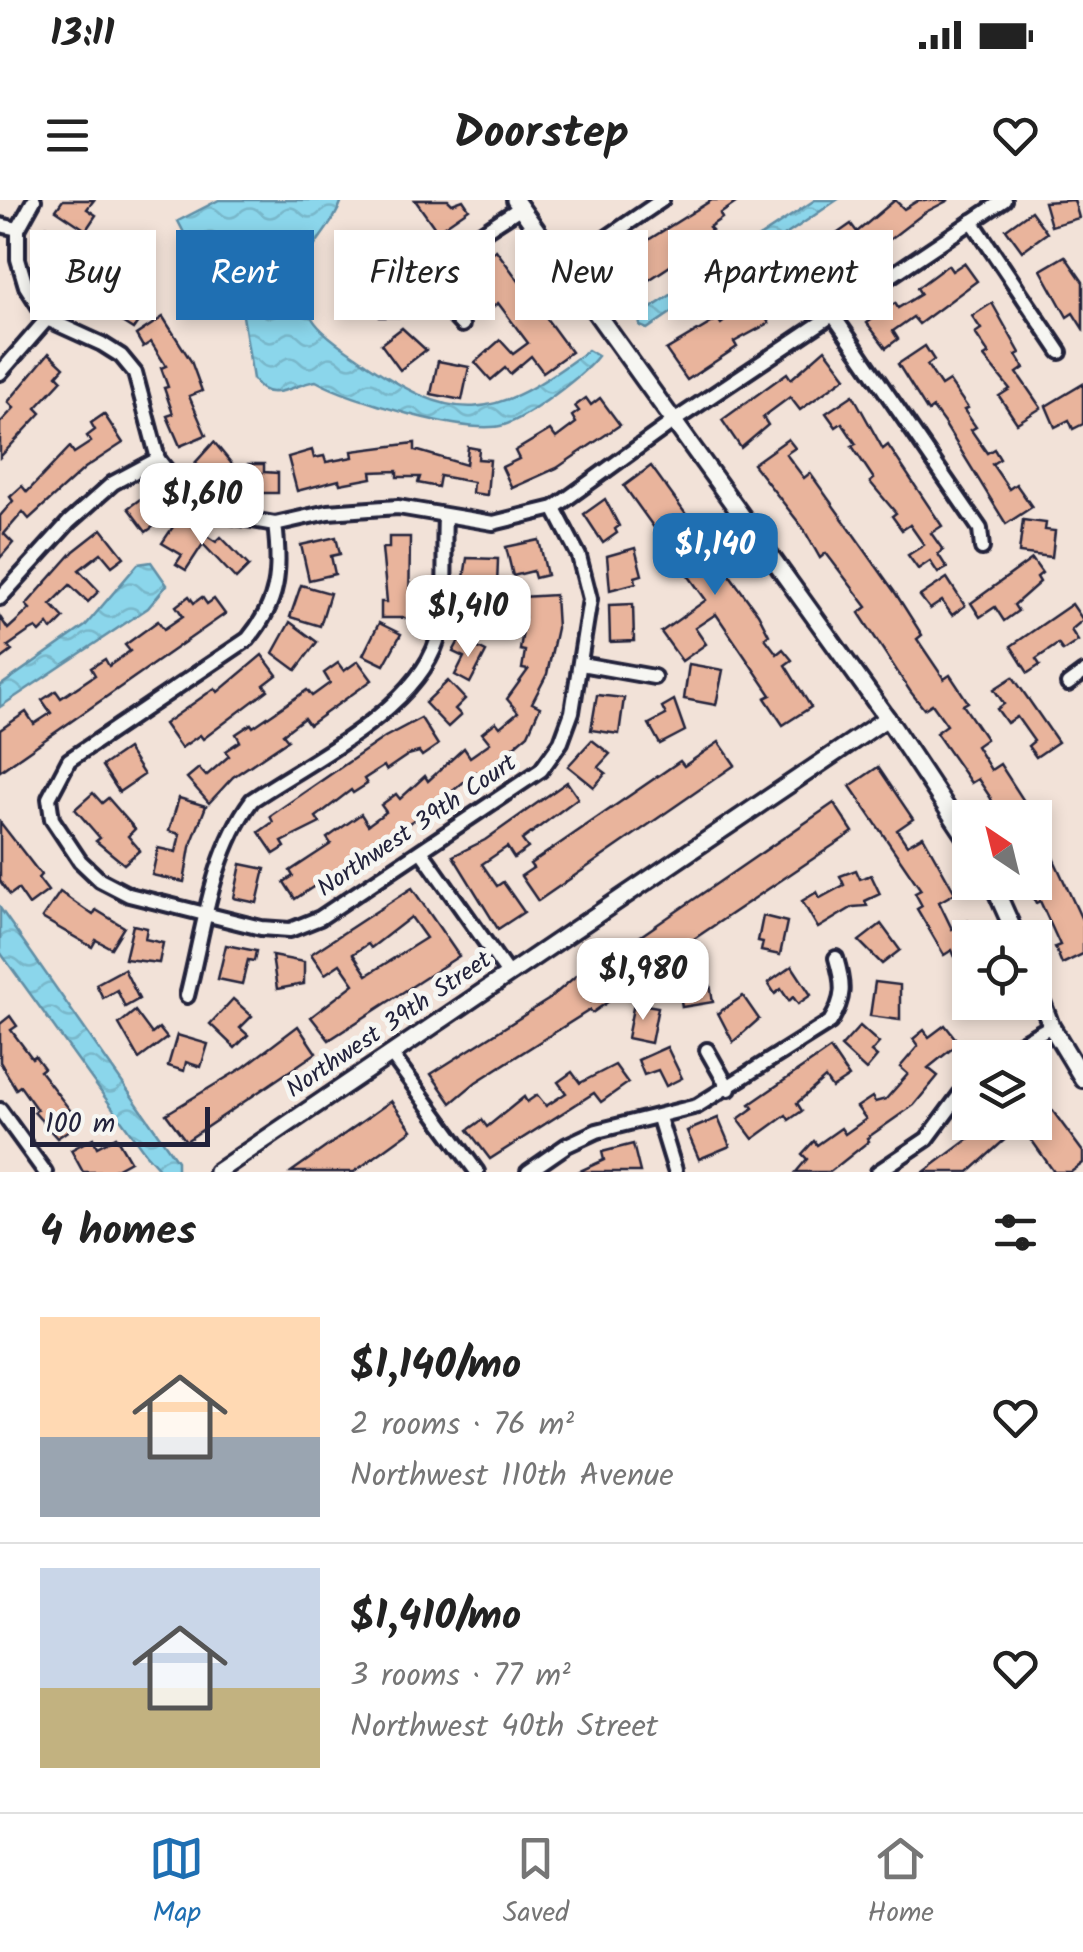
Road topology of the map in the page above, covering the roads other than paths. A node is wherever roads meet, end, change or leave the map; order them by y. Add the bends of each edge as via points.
1 (34, 200) edge
2 (662, 200) edge
3 (1004, 200) edge
4 (518, 204) edge
5 (972, 221) junction
6 (0, 225) edge
7 (18, 229) junction
8 (537, 230) edge
9 (618, 230) edge
10 (893, 274) edge
11 (30, 293) edge
12 (45, 320) edge
13 (48, 320) edge
14 (602, 320) edge
15 (825, 320) edge
16 (838, 320) edge
17 (462, 325) dead end
18 (1060, 352) dead end
19 (0, 373) edge
20 (674, 421) junction
21 (158, 459) junction
22 (554, 508) junction
23 (445, 518) junction
24 (275, 524) junction
25 (982, 548) dead end
26 (0, 598) edge
27 (581, 664) junction
28 (1083, 673) edge
29 (654, 677) dead end
30 (1068, 684) dead end
31 (887, 718) junction
32 (952, 816) edge
33 (421, 851) junction
34 (207, 915) junction
35 (836, 958) dead end
36 (508, 974) junction
37 (187, 996) dead end
38 (1049, 1020) edge
39 (1051, 1026) junction
40 (1026, 1040) edge
41 (707, 1050) dead end
42 (391, 1054) junction
43 (1083, 1079) edge
44 (729, 1089) junction
45 (952, 1105) edge
46 (0, 1110) edge
47 (659, 1118) junction
48 (674, 1170) edge
49 (45, 1172) edge
50 (218, 1172) edge
51 (477, 1172) edge
52 (528, 1172) edge
53 (878, 1172) edge

1 - 7 street
2 - 9 street
3 - 5 street
4 - 8 street
4 - 17 street via 454,256 442,274 444,306
5 - 10 street
5 - 18 street
6 - 7 street
7 - 11 street via 18,259
12 - 19 street
13 - 21 street via 102,344 135,372
14 - 20 street
15 - 20 street
16 - 25 street via 980,529
20 - 22 street
20 - 31 street
21 - 24 street via 175,481 224,516
21 - 26 street via 113,483 68,522
22 - 23 street via 493,522
22 - 27 street, Northwest 39th Court via 579,556 590,599
23 - 24 street via 398,507
23 - 34 street via 438,640 420,677 399,701 252,800 224,848
24 - 34 street, Northwest 39th Court via 280,564 268,616 248,638 69,760 49,798 64,842 100,880
27 - 29 street
27 - 33 street, Northwest 39th Court via 561,742 540,770
28 - 30 street
31 - 32 street
31 - 36 street, Northwest 39th Street
33 - 34 street, Northwest 39th Court via 320,918 290,930
33 - 36 street
34 - 37 street
35 - 44 street via 844,983 830,1022
36 - 42 street, Northwest 39th Street
38 - 39 street
39 - 40 street
39 - 43 street
41 - 44 street
42 - 50 street, Northwest 39th Street
42 - 51 street
44 - 47 street
45 - 53 street via 927,1139
46 - 49 street
47 - 48 street
47 - 52 street via 597,1131

